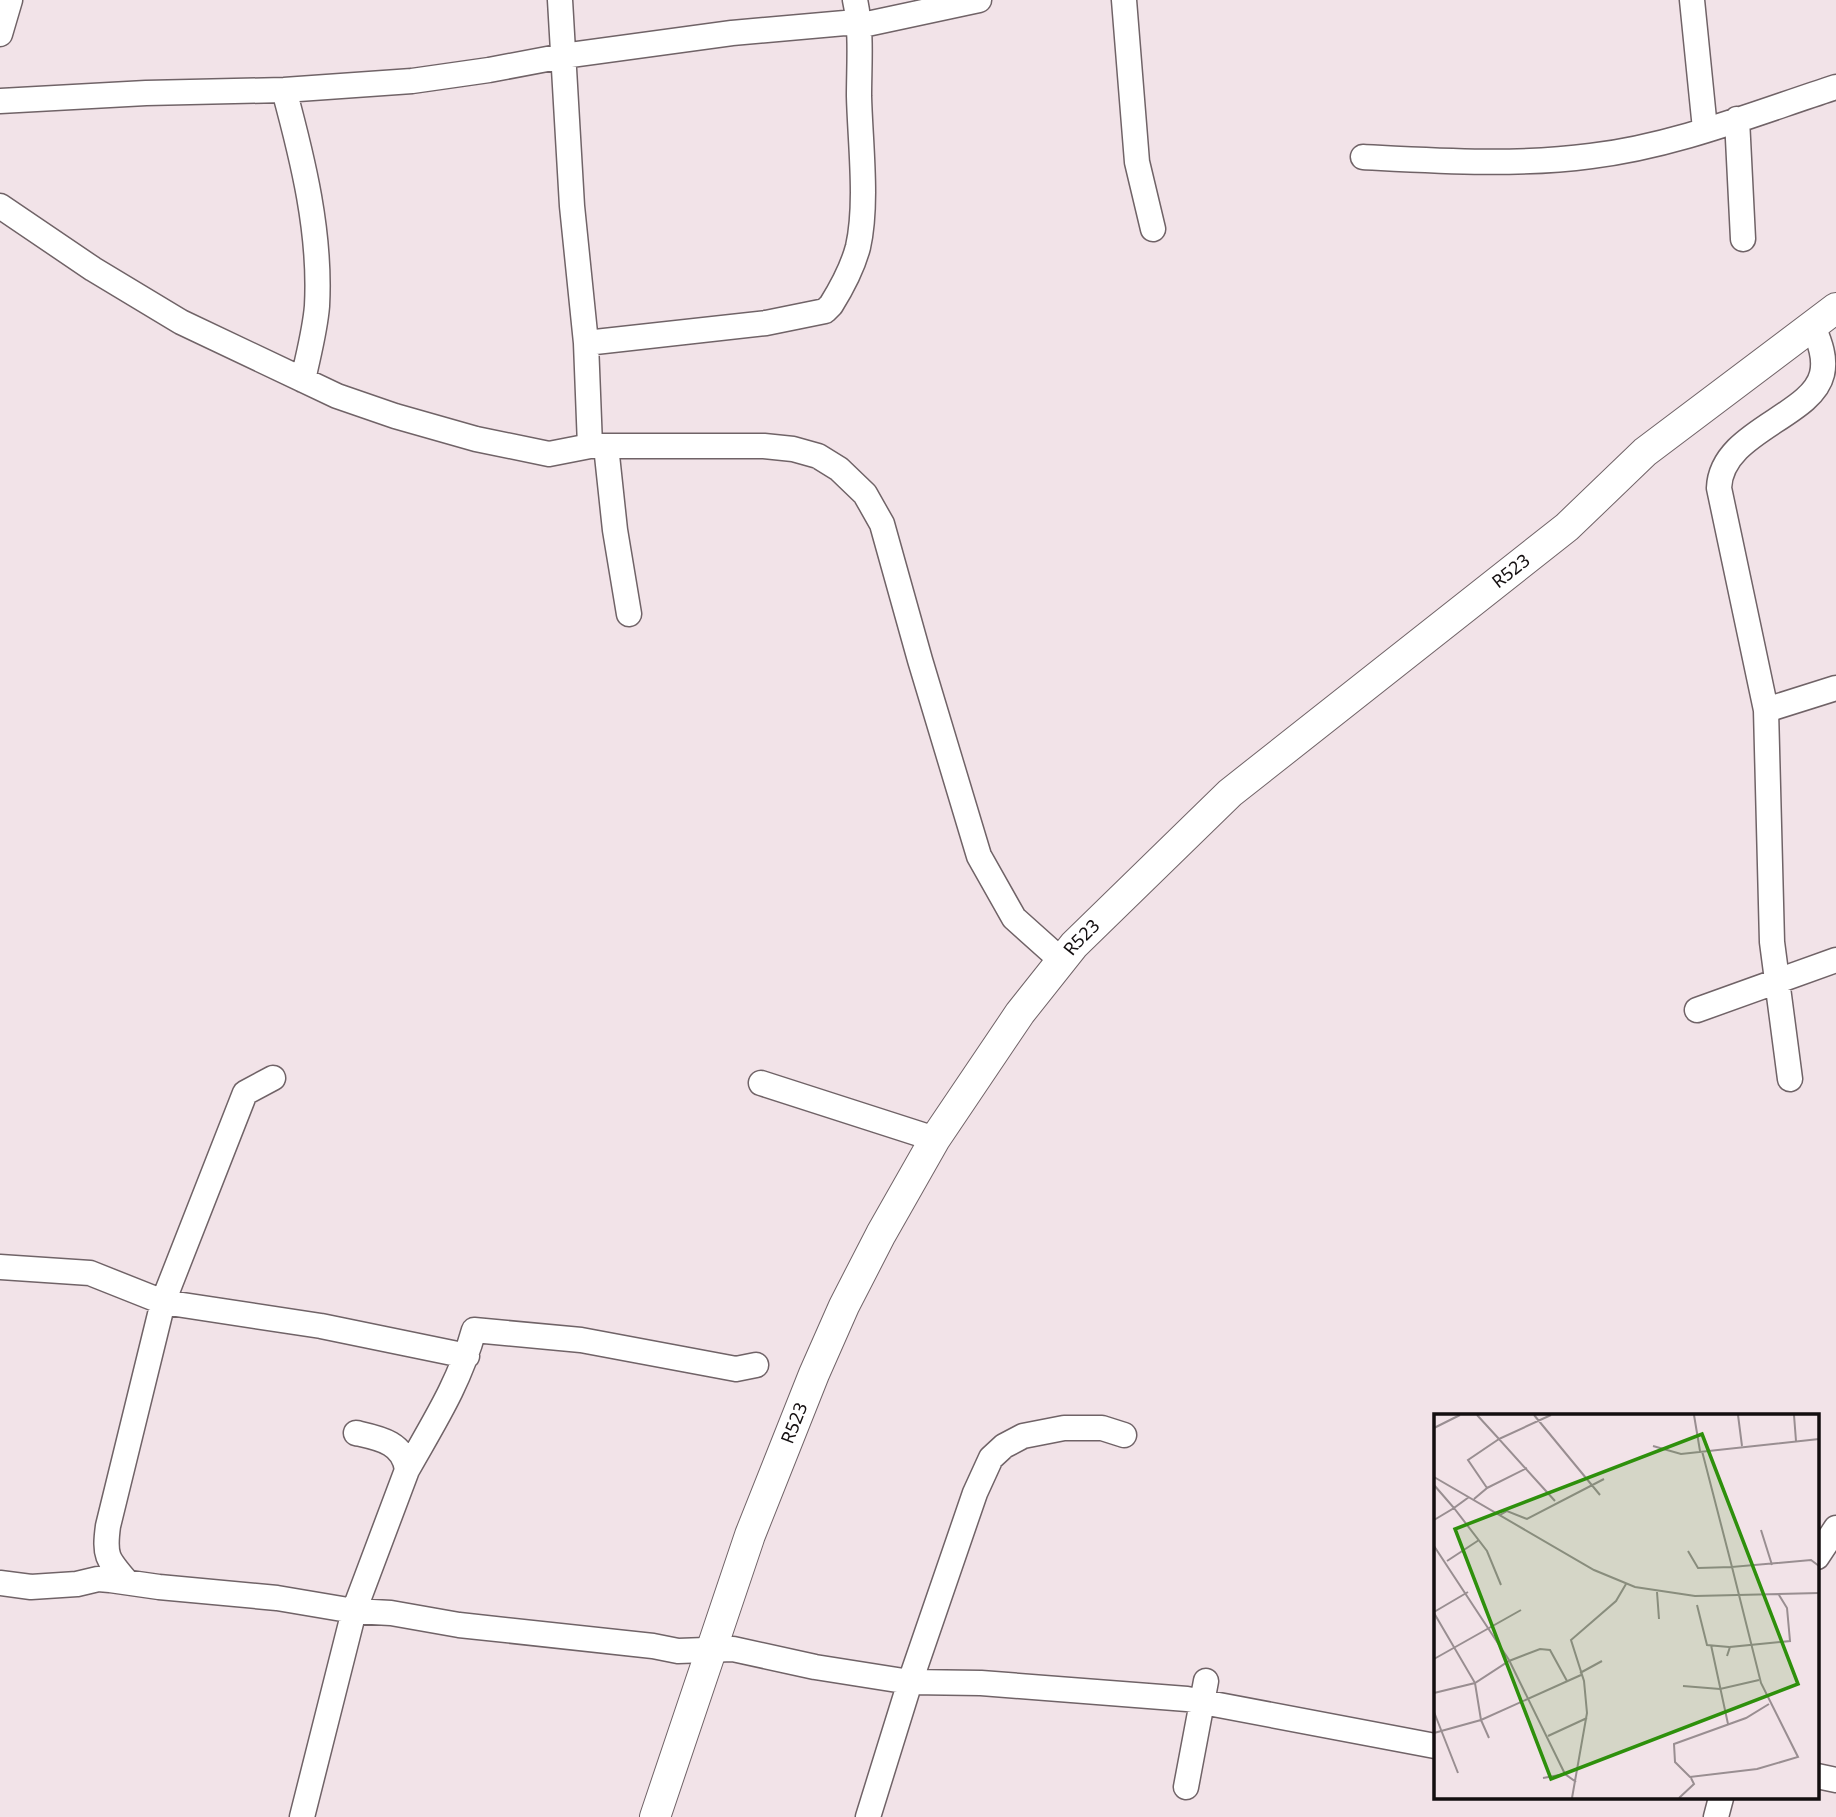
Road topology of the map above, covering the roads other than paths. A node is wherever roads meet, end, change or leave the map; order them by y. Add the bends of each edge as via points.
1 (10, 0) edge
2 (559, 0) edge
3 (979, 0) edge
4 (1124, 0) edge
5 (1692, 0) edge
6 (858, 12) edge
7 (0, 34) edge
8 (563, 56) junction
9 (1836, 87) edge
10 (284, 90) junction
11 (0, 101) edge
12 (1737, 119) junction
13 (1705, 130) junction
14 (1363, 157) dead end
15 (0, 206) edge
16 (1153, 229) dead end
17 (1743, 239) dead end
18 (1824, 317) edge
19 (586, 344) junction
20 (303, 380) junction
21 (598, 446) junction
22 (629, 614) dead end
23 (1836, 688) edge
24 (1766, 710) junction
25 (1836, 960) edge
26 (1062, 961) junction
27 (1776, 982) junction
28 (1697, 1010) dead end
29 (273, 1078) dead end
30 (1790, 1079) dead end
31 (761, 1083) dead end
32 (935, 1139) junction
33 (0, 1267) edge
34 (163, 1302) junction
35 (467, 1356) junction
36 (756, 1365) dead end
37 (356, 1433) dead end
38 (1124, 1435) dead end
39 (407, 1469) junction
40 (1836, 1528) edge
41 (1818, 1555) edge
42 (127, 1582) junction
43 (0, 1583) edge
44 (354, 1611) junction
45 (710, 1651) junction
46 (910, 1682) junction
47 (1205, 1692) junction
48 (1434, 1746) edge
49 (1818, 1776) edge
50 (1836, 1780) edge
51 (1186, 1787) dead end
52 (1720, 1800) edge
53 (302, 1817) edge
54 (655, 1817) edge
55 (868, 1817) edge
56 (1716, 1817) edge

1 - 7 street
2 - 8 street
3 - 6 street
4 - 16 street via 1138,163
5 - 13 street
6 - 8 street via 845,23
6 - 19 street via 860,230 858,248 831,305 825,311 766,323
8 - 10 street via 450,77
8 - 19 street
9 - 12 street
10 - 11 street
10 - 20 street via 305,170 315,259 317,307
12 - 13 street
12 - 17 street
13 - 14 street via 1615,153 1546,160 1481,163
15 - 20 street via 181,322
18 - 24 street via 1822,377 1808,396 1736,450 1719,476
18 - 26 main road, R523 / R523 via 1645,452 1567,527 1230,793
19 - 21 street
20 - 21 street via 395,416 476,439 549,454
21 - 22 street
21 - 26 street via 793,449 818,456 855,483 882,524 979,856 1014,918
23 - 24 street
24 - 27 street
25 - 27 street
26 - 32 main road, R523 / R523 via 1020,1013
27 - 28 street
27 - 30 street
29 - 34 street via 245,1093
31 - 32 street
32 - 45 main road, R523 / R523 via 881,1234 814,1374
33 - 34 street via 90,1273
34 - 35 street via 321,1326
34 - 42 street via 105,1549
35 - 36 street via 474,1330 580,1340 736,1368
35 - 39 street via 452,1393
37 - 39 street via 398,1448
38 - 46 street via 1102,1428 1064,1428 1023,1436 991,1458
39 - 44 street
40 - 41 street
42 - 43 street via 97,1579 31,1587
42 - 44 street
44 - 45 street via 678,1651
44 - 53 street
45 - 46 street via 733,1649
45 - 54 main road, R523 / R523
46 - 47 street via 981,1682 1163,1697
46 - 55 street
47 - 48 street
47 - 51 street
49 - 50 street
52 - 56 street

